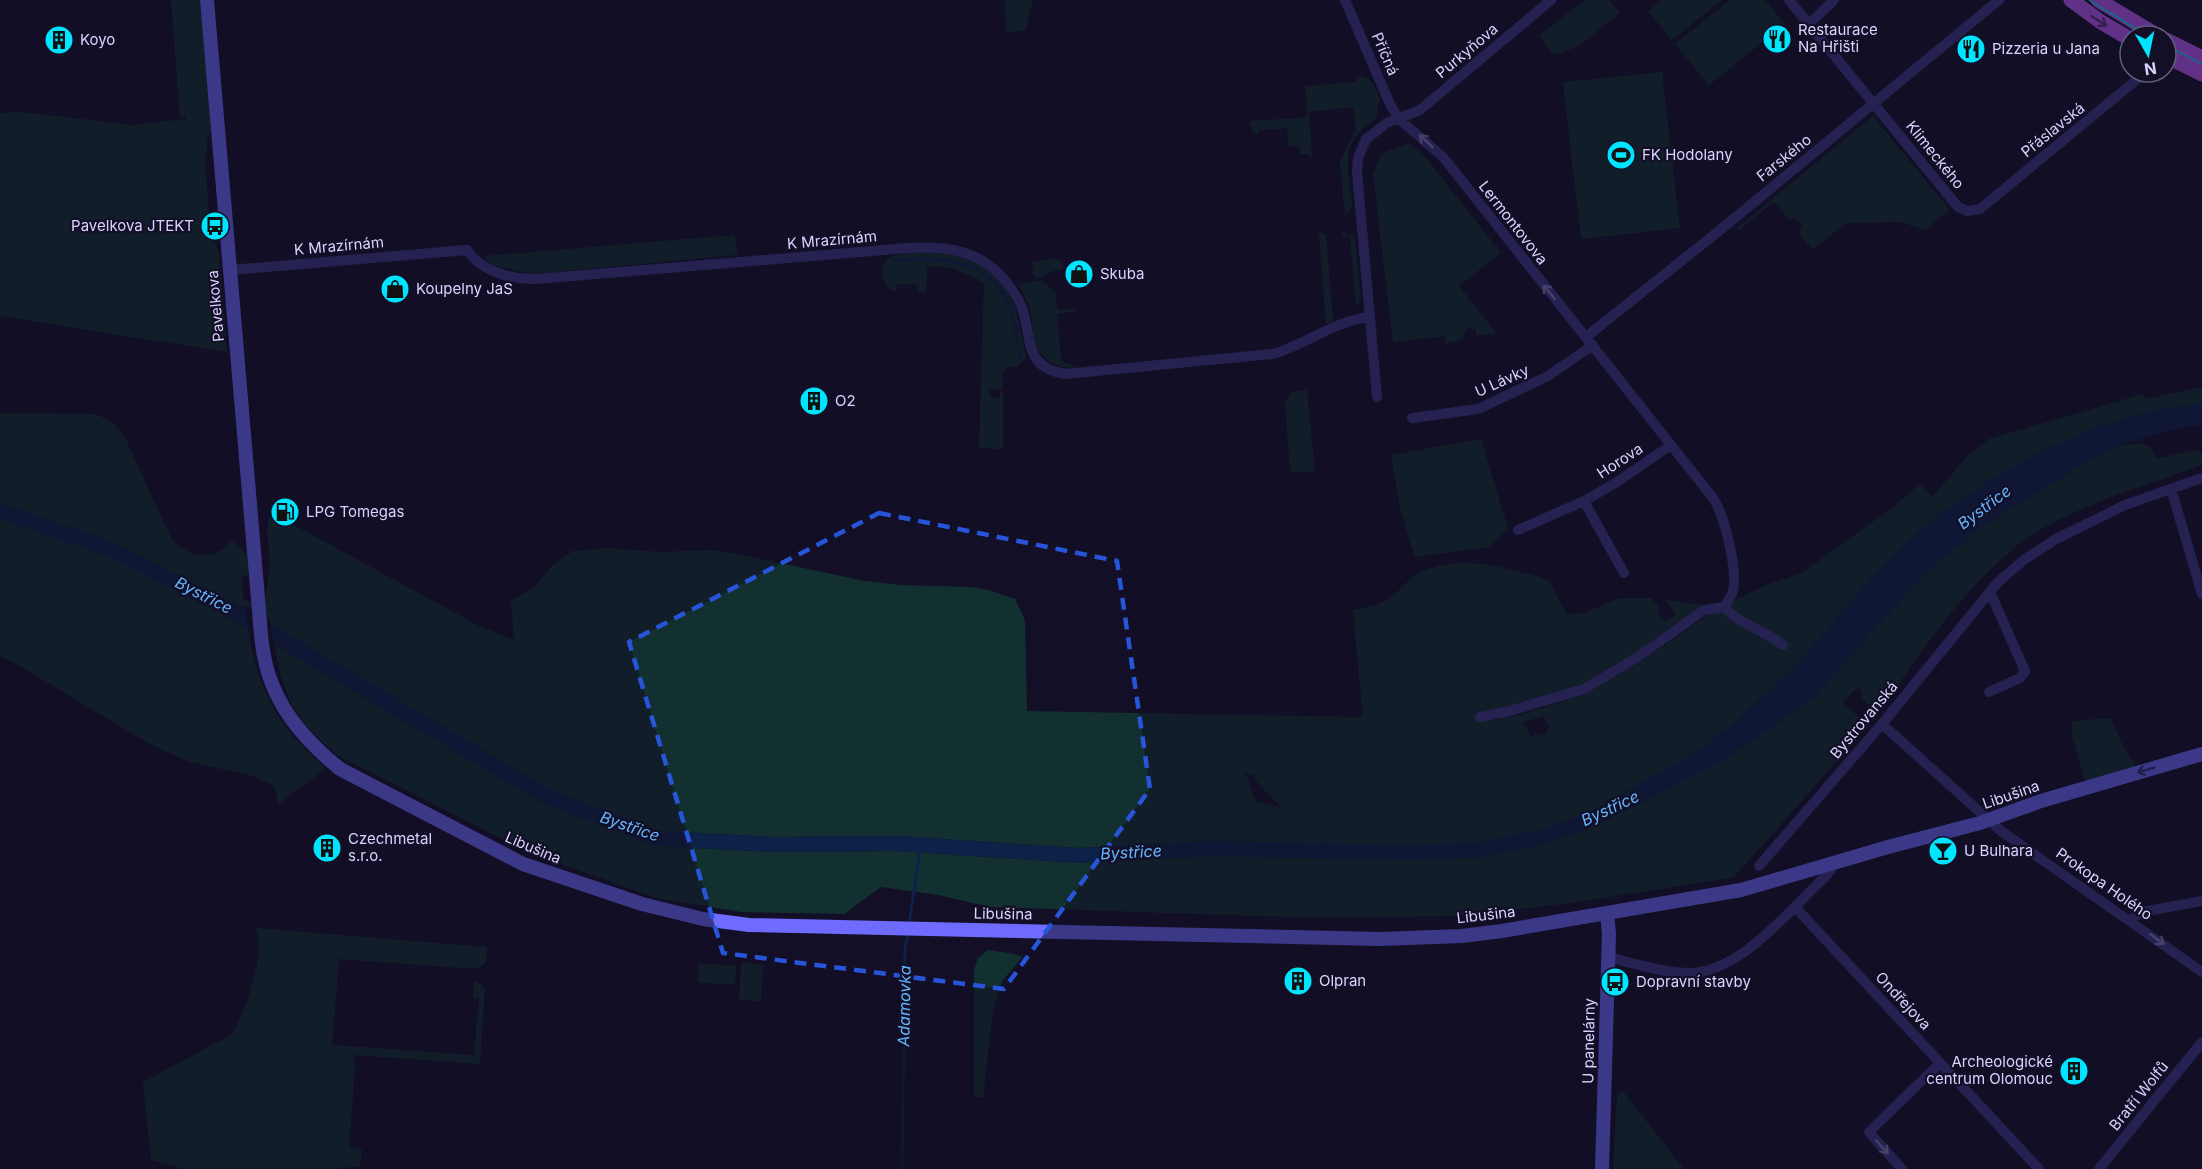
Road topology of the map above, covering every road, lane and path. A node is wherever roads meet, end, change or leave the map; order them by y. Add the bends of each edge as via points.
1 (207, 0) edge
2 (1345, 0) edge
3 (1551, 0) edge
4 (1789, 0) edge
5 (1834, 0) edge
6 (1999, 0) edge
7 (2071, 0) edge
8 (2098, 0) edge
9 (1809, 24) junction
10 (2138, 24) edge
11 (2118, 32) edge
12 (2178, 46) edge
13 (2202, 58) edge
14 (2178, 62) edge
15 (2202, 74) edge
16 (2131, 84) edge
17 (1874, 104) junction
18 (1399, 118) junction
19 (1978, 210) joint
20 (230, 270) junction
21 (1370, 317) junction
22 (1590, 341) junction
23 (1377, 397) dead end
24 (1412, 418) dead end
25 (1671, 445) junction
26 (2202, 478) edge
27 (2171, 489) junction
28 (1584, 501) junction
29 (1518, 530) dead end
30 (1624, 573) dead end
31 (1990, 592) junction
32 (2202, 594) edge
33 (1724, 606) junction
34 (1783, 645) dead end
35 (264, 655) joint
36 (1989, 692) dead end
37 (1480, 717) dead end
38 (1882, 724) junction
39 (2202, 754) edge
40 (1989, 820) junction
41 (1830, 863) junction
42 (1759, 866) dead end
43 (2202, 901) edge
44 (1795, 907) junction
45 (1607, 914) junction
46 (2130, 920) junction
47 (1607, 957) junction
48 (2202, 972) edge
49 (2202, 1042) edge
50 (1940, 1063) junction
51 (1602, 1169) edge
52 (1902, 1169) edge
53 (2039, 1169) edge
54 (2099, 1169) edge

1 - 20 street, Pavelkova
2 - 18 street, Příčná
3 - 18 street, Purkyňova via 1420,110
4 - 9 street, Klimeckého
5 - 9 street
6 - 17 street, Farského
7 -> 11 main road
8 - 10 main road
9 - 17 street, Klimeckého
12 - 13 main road
14 - 15 main road
16 - 19 street, Přáslavská
17 - 19 street, Klimeckého via 1958,207 1967,212
17 - 22 street, Farského
18 - 21 street via 1366,139 1358,158
22 -> 18 street, Lermontovova via 1443,157
20 - 21 street, K Mrazírnám via 467,250 477,261 500,274 542,279 943,247 978,257 1000,274 1020,303 1032,354 1051,370 1065,374 1273,354 1346,321
20 - 35 street, Pavelkova
21 - 23 street
22 - 24 street, U Lávky via 1548,376 1478,409
22 - 25 street, Lermontovova
25 - 28 street, Horova
25 - 33 street, Lermontovova via 1713,498 1724,519 1733,582 1732,594
26 - 27 street, Bystrovanská
27 - 31 street, Bystrovanská via 2126,505 2056,539 2025,559
27 - 32 street
28 - 29 street, Horova
28 - 30 street
31 - 36 street via 2025,671 2020,678
31 - 38 street, Bystrovanská
33 - 34 street via 1741,621
33 - 37 street via 1704,610 1584,689
35 - 45 street, Libušina via 286,711 306,739 359,780 523,864 621,898 723,922 1380,939 1462,936
38 - 40 street, Prokopa Holého
38 - 42 street, Bystrovanská
39 -> 40 street, Libušina
40 - 41 street, Libušina
40 - 46 street, Prokopa Holého
41 - 44 street via 1829,872
41 - 45 street, Libušina via 1741,890
43 - 46 street via 2142,912
44 - 47 street via 1762,939 1708,971 1673,972
44 - 50 street, Ondřejova
45 - 47 street, U panelárny
46 -> 48 street, Prokopa Holého
47 - 51 street, U panelárny
49 - 54 street, Bratří Wolfů
50 -> 52 street via 1869,1132
50 - 53 street, Ondřejova

